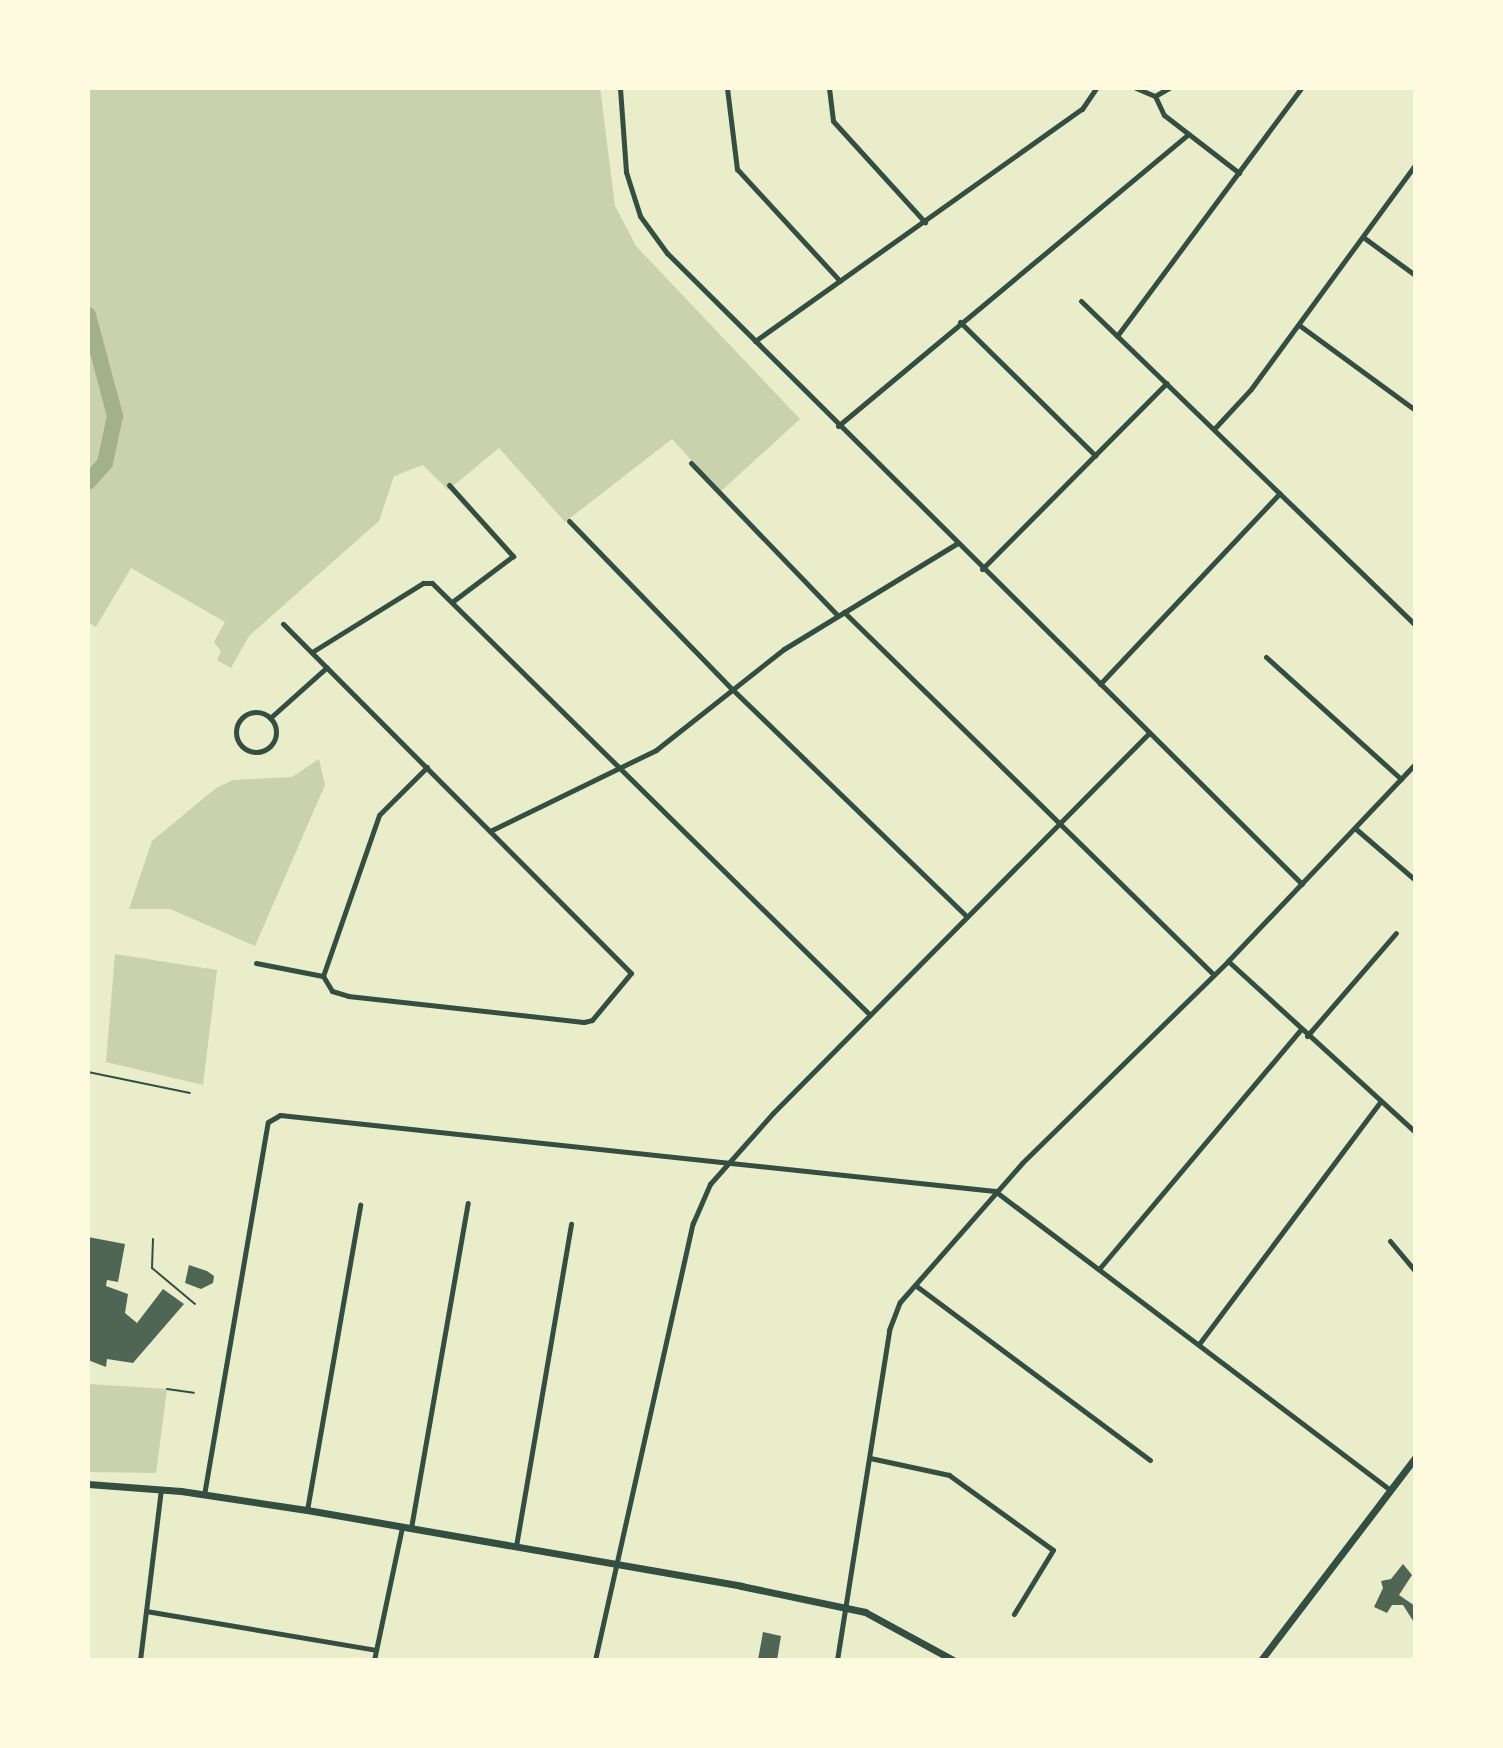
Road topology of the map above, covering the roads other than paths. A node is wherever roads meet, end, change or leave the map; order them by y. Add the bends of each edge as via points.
1 (620, 88) edge
2 (727, 88) edge
3 (829, 88) edge
4 (1096, 88) edge
5 (1136, 88) edge
6 (1169, 88) edge
7 (1301, 88) edge
8 (1155, 96) junction
9 (1188, 134) junction
10 (1415, 165) edge
11 (1239, 173) junction
12 (925, 222) junction
13 (1363, 237) junction
14 (1415, 275) edge
15 (840, 281) junction
16 (1081, 301) dead end
17 (960, 322) junction
18 (1299, 325) junction
19 (1117, 336) junction
20 (755, 341) junction
21 (1167, 383) junction
22 (1415, 410) edge
23 (838, 426) junction
24 (1214, 429) junction
25 (1095, 455) junction
26 (691, 463) dead end
27 (449, 485) dead end
28 (1280, 493) junction
29 (569, 521) dead end
30 (956, 544) junction
31 (982, 569) junction
32 (452, 602) junction
33 (841, 614) junction
34 (283, 624) dead end
35 (1415, 625) edge
36 (312, 652) junction
37 (1266, 657) dead end
38 (327, 667) junction
39 (1100, 684) junction
40 (732, 689) junction
41 (270, 718) junction
42 (1149, 733) junction
43 (1415, 764) edge
44 (427, 767) junction
45 (621, 769) junction
46 (1401, 779) junction
47 (1059, 824) junction
48 (1356, 829) junction
49 (490, 831) junction
50 (1415, 880) edge
51 (1302, 884) junction
52 (967, 917) junction
53 (1396, 933) dead end
54 (1228, 961) junction
55 (256, 963) dead end
56 (1213, 974) junction
57 (323, 976) junction
58 (870, 1015) junction
59 (1300, 1030) junction
60 (1307, 1036) junction
61 (88, 1072) edge
62 (190, 1093) dead end
63 (1380, 1102) junction
64 (1415, 1132) edge
65 (727, 1163) junction
66 (995, 1191) junction
67 (468, 1203) dead end
68 (360, 1205) dead end
69 (571, 1224) dead end
70 (153, 1239) dead end
71 (1390, 1241) dead end
72 (1099, 1269) junction
73 (1415, 1271) edge
74 (915, 1285) junction
75 (195, 1304) dead end
76 (1199, 1344) junction
77 (167, 1389) dead end
78 (194, 1393) dead end
79 (870, 1458) junction
80 (1415, 1458) edge
81 (1150, 1460) dead end
82 (88, 1484) edge
83 (161, 1489) junction
84 (1391, 1490) junction
85 (204, 1496) junction
86 (307, 1510) junction
87 (407, 1528) junction
88 (516, 1546) junction
89 (617, 1564) junction
90 (846, 1607) junction
91 (146, 1611) junction
92 (1014, 1614) dead end
93 (376, 1650) junction
94 (140, 1660) edge
95 (374, 1660) edge
96 (595, 1660) edge
97 (837, 1660) edge
98 (953, 1660) edge
99 (1261, 1660) edge

1 - 20 street via 626,172 640,216 667,253
2 - 15 street via 737,169
3 - 12 street via 833,121
4 - 12 street via 1082,109
5 - 8 street
6 - 8 street
7 - 11 street
8 - 9 street via 1159,111
9 - 11 street
9 - 17 street
10 - 13 street
11 - 19 street
12 - 15 street
13 - 14 street
13 - 18 street
15 - 20 street
16 - 19 street
17 - 23 street
17 - 25 street
18 - 22 street
18 - 24 street
19 - 21 street
20 - 23 street
21 - 24 street
21 - 25 street
23 - 30 street
24 - 28 street
25 - 31 street
26 - 33 street
27 - 32 street via 513,556
28 - 35 street
28 - 39 street
29 - 40 street
30 - 31 street
30 - 33 street
31 - 39 street
32 - 36 street via 440,589 423,583
32 - 45 street
33 - 40 street
33 - 47 street
34 - 36 street
36 - 38 street
37 - 46 street
38 - 41 street
38 - 44 street
39 - 42 street
40 - 45 street via 681,732
40 - 52 street
41 - 41 street via 258,712 241,719 236,737 243,748 254,753 272,746 277,734
42 - 47 street
42 - 51 street
43 - 46 street
44 - 49 street
44 - 57 street via 379,815
45 - 49 street
45 - 58 street
46 - 48 street
47 - 52 street
47 - 56 street
48 - 50 street
48 - 51 street
49 - 57 street via 631,973 592,1020 348,996 332,991
51 - 54 street
52 - 58 street
53 - 60 street
54 - 56 street
54 - 59 street
55 - 57 street
56 - 66 street
58 - 65 street
59 - 60 street
59 - 72 street
60 - 63 street
61 - 62 lane
63 - 64 street
63 - 76 street
65 - 66 street
65 - 85 street via 272,1116
65 - 89 street via 710,1184 693,1223
66 - 72 street
66 - 74 street
67 - 87 street
68 - 86 street
69 - 88 street
70 - 75 lane via 152,1268
71 - 73 street
72 - 76 street
74 - 79 street via 900,1302 889,1330
74 - 81 street
76 - 84 street
77 - 78 lane
79 - 90 street
79 - 92 street via 949,1475 1053,1550
80 - 84 main road
82 - 83 main road
83 - 85 main road
83 - 91 street
84 - 99 main road
85 - 86 main road
86 - 87 main road
87 - 88 main road
87 - 93 street
88 - 89 main road
89 - 90 main road
89 - 96 street
90 - 97 street
90 - 98 main road
91 - 93 street
91 - 94 street
93 - 95 street

